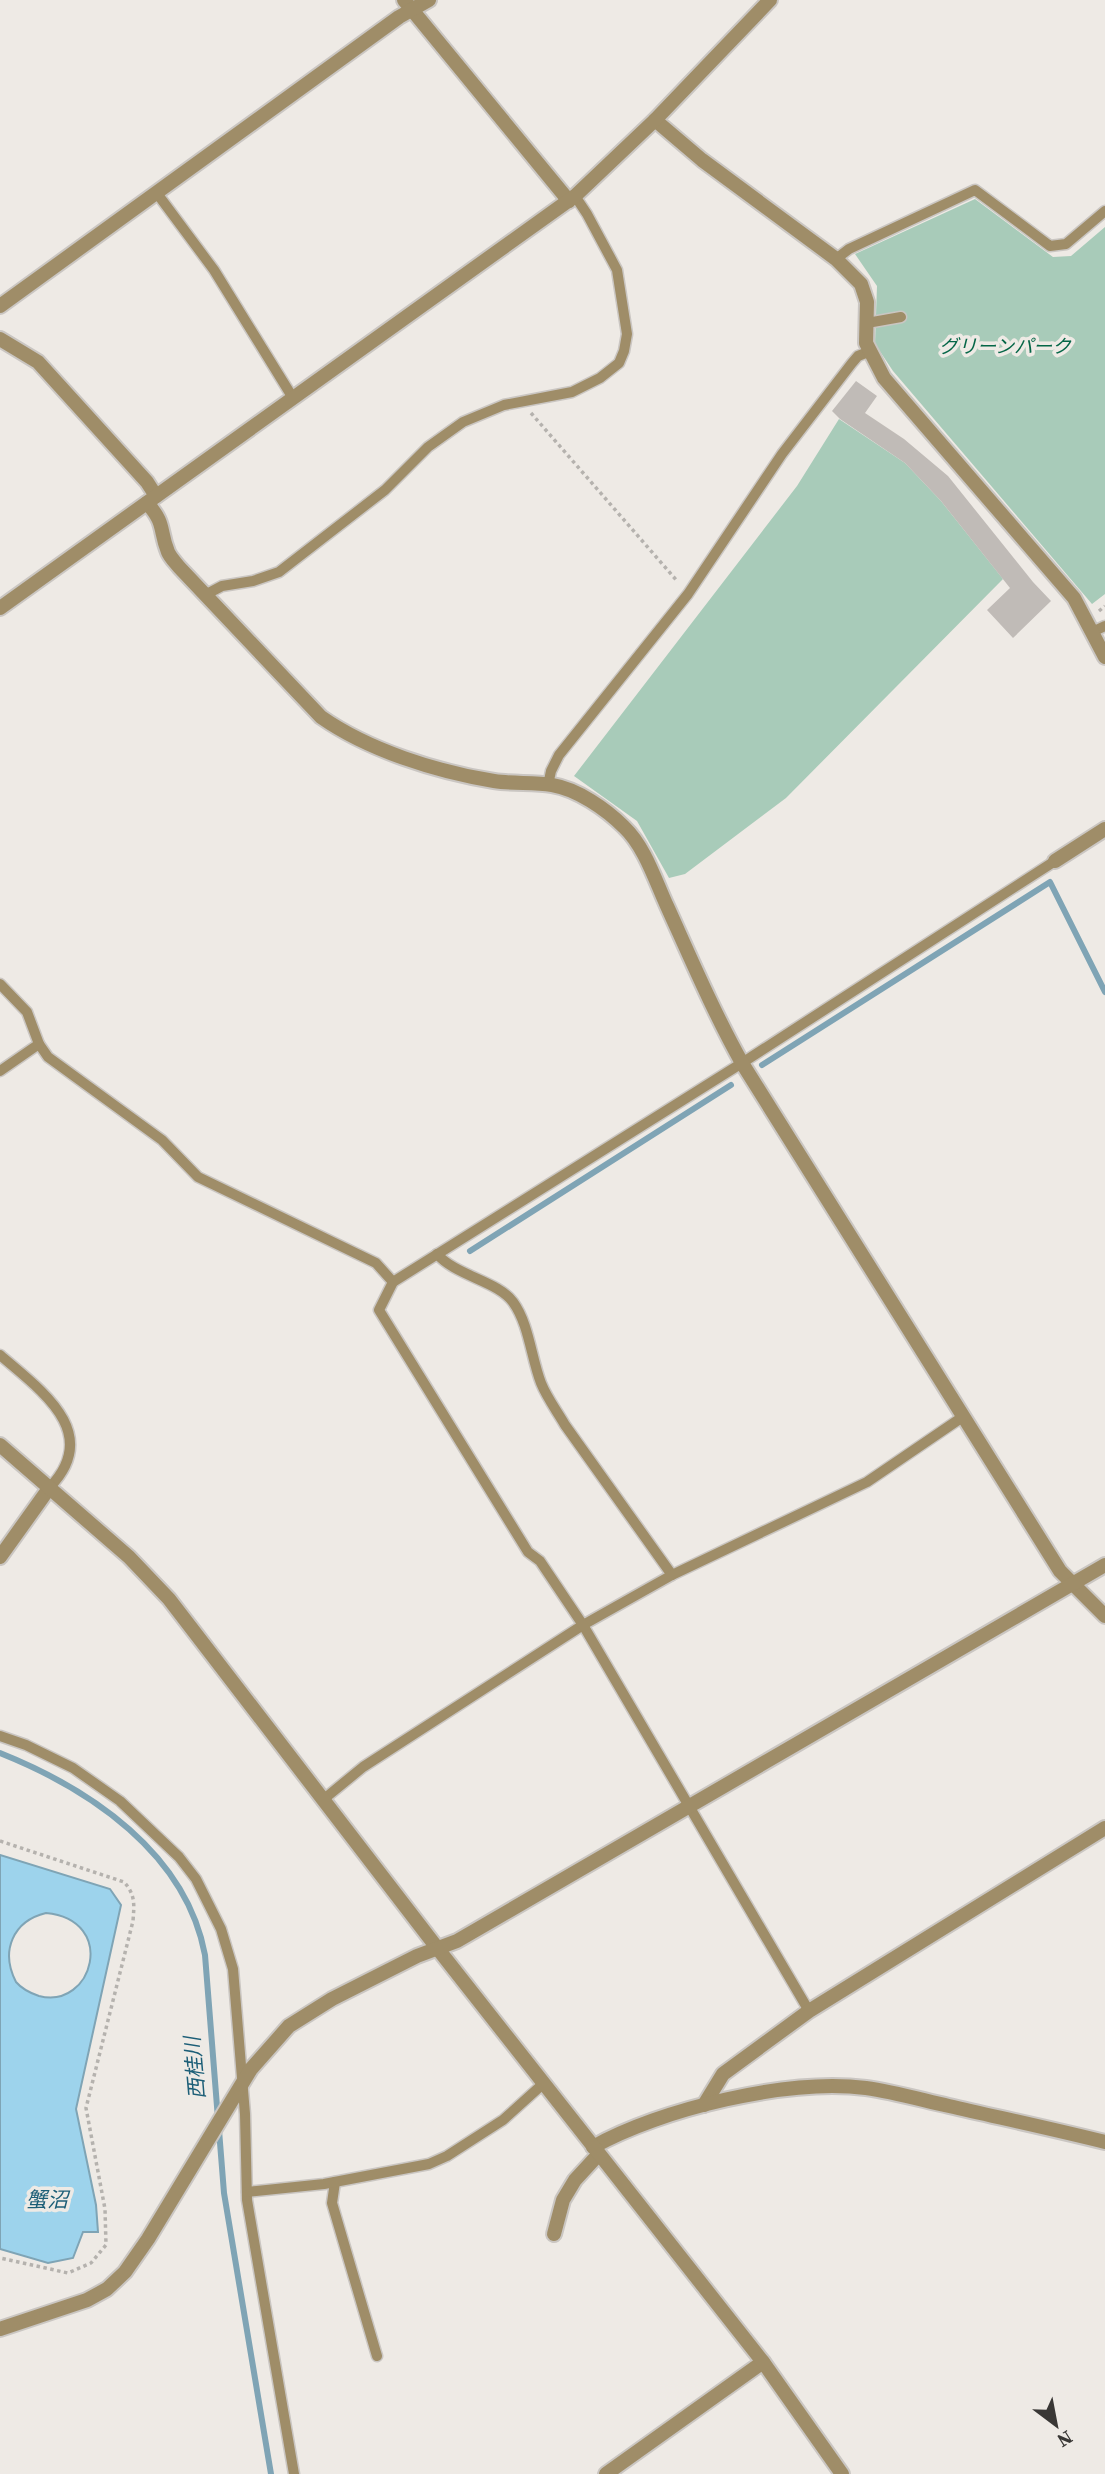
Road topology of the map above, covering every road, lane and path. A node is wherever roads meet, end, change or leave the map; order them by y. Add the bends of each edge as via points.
1 (429, 0) edge
2 (770, 0) edge
3 (407, 5) edge
4 (655, 120) junction
5 (156, 192) junction
6 (572, 198) junction
7 (1105, 211) edge
8 (836, 259) junction
9 (0, 306) edge
10 (901, 317) dead end
11 (867, 323) junction
12 (0, 339) edge
13 (868, 352) junction
14 (293, 398) junction
15 (525, 401) junction
16 (152, 500) junction
17 (688, 594) junction
18 (205, 595) junction
19 (0, 608) edge
20 (1098, 629) edge
21 (1105, 657) edge
22 (548, 785) junction
23 (1105, 829) edge
24 (1055, 861) joint
25 (0, 984) edge
26 (39, 1044) junction
27 (742, 1063) junction
28 (0, 1071) edge
29 (437, 1254) junction
30 (393, 1282) junction
31 (0, 1354) edge
32 (964, 1416) junction
33 (0, 1446) edge
34 (50, 1487) junction
35 (0, 1557) edge
36 (1105, 1565) edge
37 (672, 1575) junction
38 (1072, 1584) junction
39 (1105, 1616) edge
40 (583, 1625) junction
41 (0, 1736) edge
42 (324, 1799) junction
43 (689, 1806) junction
44 (1105, 1828) edge
45 (0, 1841) edge
46 (438, 1948) junction
47 (810, 2011) junction
48 (544, 2083) junction
49 (239, 2088) junction
50 (704, 2105) junction
51 (1105, 2142) edge
52 (596, 2151) junction
53 (335, 2182) junction
54 (247, 2192) junction
55 (554, 2234) dead end
56 (0, 2258) edge
57 (0, 2329) edge
58 (377, 2356) dead end
59 (763, 2362) junction
60 (294, 2474) edge
61 (607, 2474) edge
62 (842, 2474) edge

1 - 3 street
2 - 4 street
3 - 5 street
3 - 6 street
4 - 6 street
4 - 8 street
5 - 9 street
5 - 14 lane via 214,271
6 - 14 street
6 - 15 lane via 587,214 617,270 627,334 624,351 619,363 572,392
7 - 8 lane via 1066,244 1050,246 975,190
8 - 11 street via 861,284
10 - 11 lane
11 - 13 street
12 - 16 street via 38,362 147,482
13 - 17 lane via 852,363 782,453
13 - 20 street via 884,378
14 - 16 street
15 - 17 path
15 - 18 lane via 487,411 444,434 385,490 279,572 222,586
16 - 18 street via 169,553
16 - 19 street
17 - 22 lane via 559,755
18 - 22 street via 321,717 338,729 418,762 466,775
20 - 21 street
22 - 27 street via 576,793 632,836
23 - 24 street
24 - 27 lane
25 - 26 lane via 27,1012
26 - 28 lane
26 - 30 lane via 48,1057 162,1140 198,1177 376,1263
27 - 29 lane
27 - 32 street
29 - 30 lane
29 - 37 lane via 446,1264 512,1299 549,1399
30 - 40 lane via 379,1310 528,1552 540,1561
31 - 34 lane via 52,1400 63,1418 69,1446 66,1462
32 - 37 lane via 867,1482
32 - 38 street
33 - 34 street
34 - 35 street
34 - 42 street via 130,1557 169,1599
36 - 38 street
37 - 40 lane
38 - 39 street
38 - 43 street
40 - 42 lane via 363,1768
40 - 43 lane
41 - 49 lane via 89,1777 157,1834 196,1879 233,1969
42 - 46 street
43 - 46 street
43 - 47 lane
44 - 47 street
45 - 56 path via 124,1882 134,1896 134,1922 86,2108 105,2209 106,2245 91,2263 68,2273
46 - 48 street
46 - 49 street via 299,2018 271,2043
47 - 50 street via 723,2074
48 - 52 street
48 - 53 lane via 503,2120 447,2156 411,2169
49 - 54 lane via 245,2114
49 - 57 street via 117,2281 87,2300
50 - 51 street via 753,2094 866,2088
50 - 52 street via 617,2134
52 - 55 street via 563,2200
52 - 59 street
53 - 54 lane
53 - 58 lane via 332,2203
54 - 60 lane
59 - 61 street
59 - 62 street

